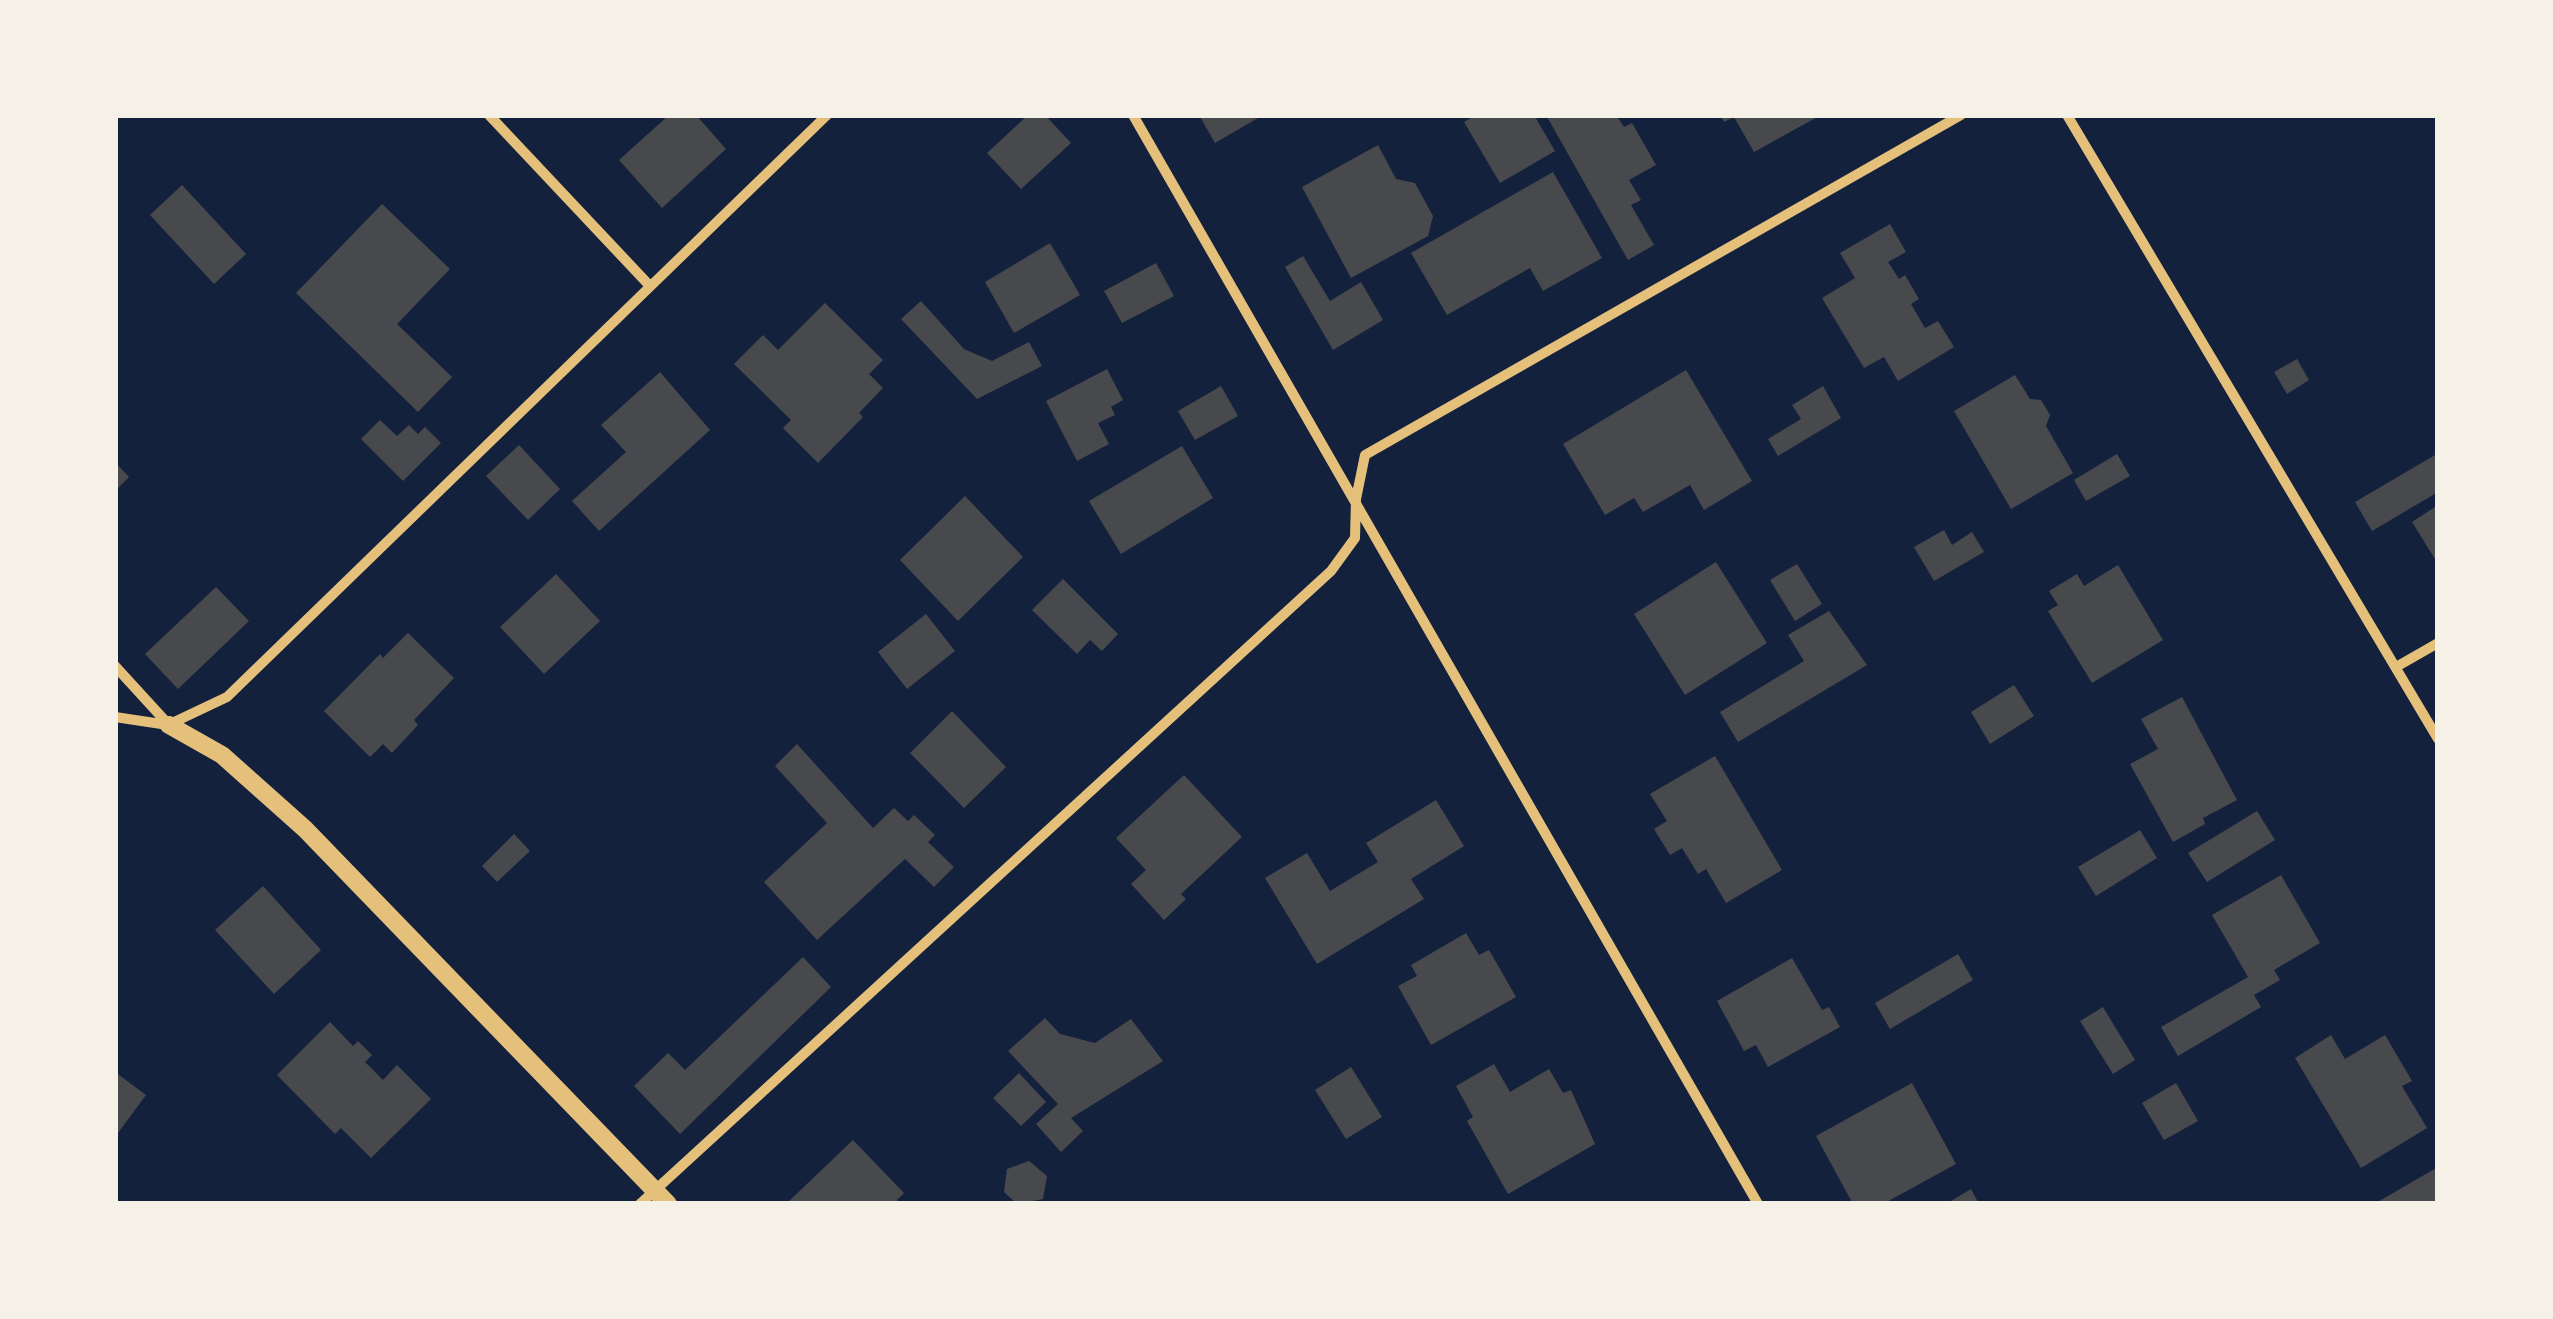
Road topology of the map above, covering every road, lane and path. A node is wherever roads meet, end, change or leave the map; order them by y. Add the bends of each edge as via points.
1 (489, 115) edge
2 (827, 115) edge
3 (1133, 115) edge
4 (1961, 115) edge
5 (2067, 115) edge
6 (649, 285) junction
7 (1356, 500) junction
8 (2438, 643) edge
9 (115, 666) edge
10 (2396, 667) junction
11 (115, 716) edge
12 (169, 725) junction
13 (2438, 738) edge
14 (662, 1197) edge
15 (640, 1204) edge
16 (1758, 1204) edge

1 - 6 street
2 - 6 street
3 - 7 street
4 - 7 street via 1365,455
5 - 10 street
6 - 12 street via 227,697
7 - 14 street via 1355,538 1331,571
7 - 16 street
8 - 10 street
9 - 12 street
10 - 13 street
11 - 12 street
12 - 14 street via 222,755 305,829
14 - 15 street

